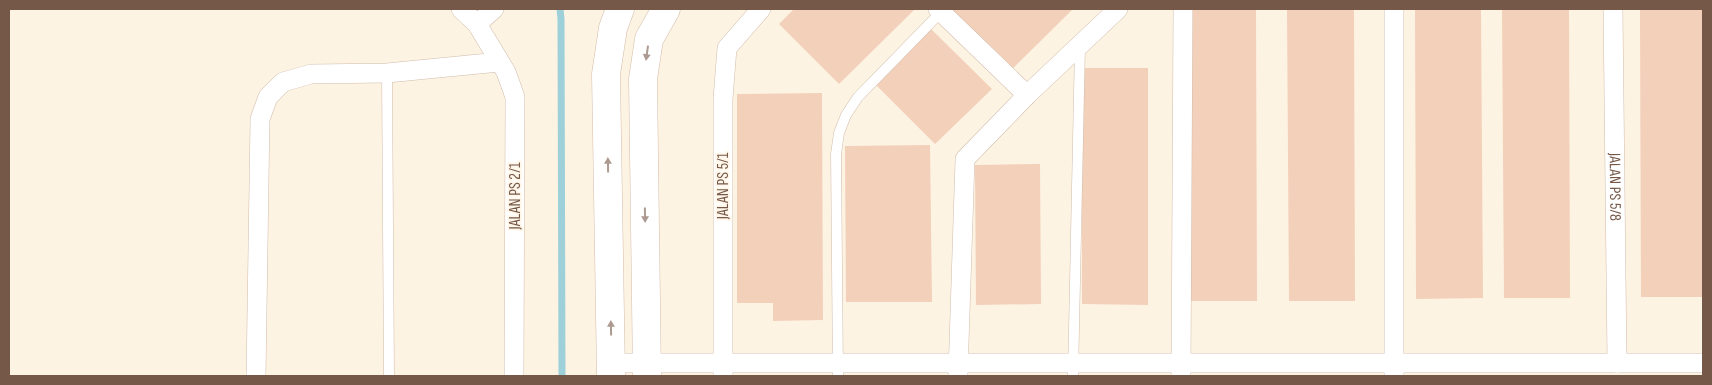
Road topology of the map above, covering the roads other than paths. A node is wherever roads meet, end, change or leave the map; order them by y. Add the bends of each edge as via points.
1 (461, 9) edge
2 (494, 9) edge
3 (620, 9) edge
4 (666, 9) edge
5 (760, 9) edge
6 (1118, 9) edge
7 (1182, 9) edge
8 (1394, 9) edge
9 (1613, 9) edge
10 (941, 10) edge
11 (477, 24) junction
12 (1080, 46) junction
13 (499, 62) junction
14 (387, 73) junction
15 (1027, 95) junction
16 (1703, 363) edge
17 (1617, 364) junction
18 (611, 370) edge
19 (647, 370) edge
20 (723, 370) edge
21 (838, 370) edge
22 (958, 370) edge
23 (1073, 370) edge
24 (1181, 370) edge
25 (1394, 370) edge
26 (1514, 370) edge
27 (256, 376) edge
28 (389, 376) edge
29 (514, 376) edge

1 - 11 street, JALAN PS 2/1
2 - 11 street
18 -> 3 street via 606,74 613,28
4 -> 19 street via 649,39 644,79
5 - 20 street, JALAN PS 5/1 via 727,48 723,99
6 - 12 street
7 - 24 street
8 - 25 street
9 - 17 street, JALAN PS 5/8
10 - 15 street
10 - 21 lane via 858,97 839,133 836,154
11 - 13 street, JALAN PS 2/1
12 - 15 street
12 - 23 lane
13 - 14 street
13 - 29 street, JALAN PS 2/1 via 515,97
14 - 27 street via 311,74 284,82 268,97 260,119
14 - 28 lane
15 - 22 street via 965,159
16 - 17 street
17 - 26 street
18 - 19 street
19 - 20 street
20 - 21 street
21 - 22 street
22 - 23 street
23 - 24 street
24 - 25 street
25 - 26 street

